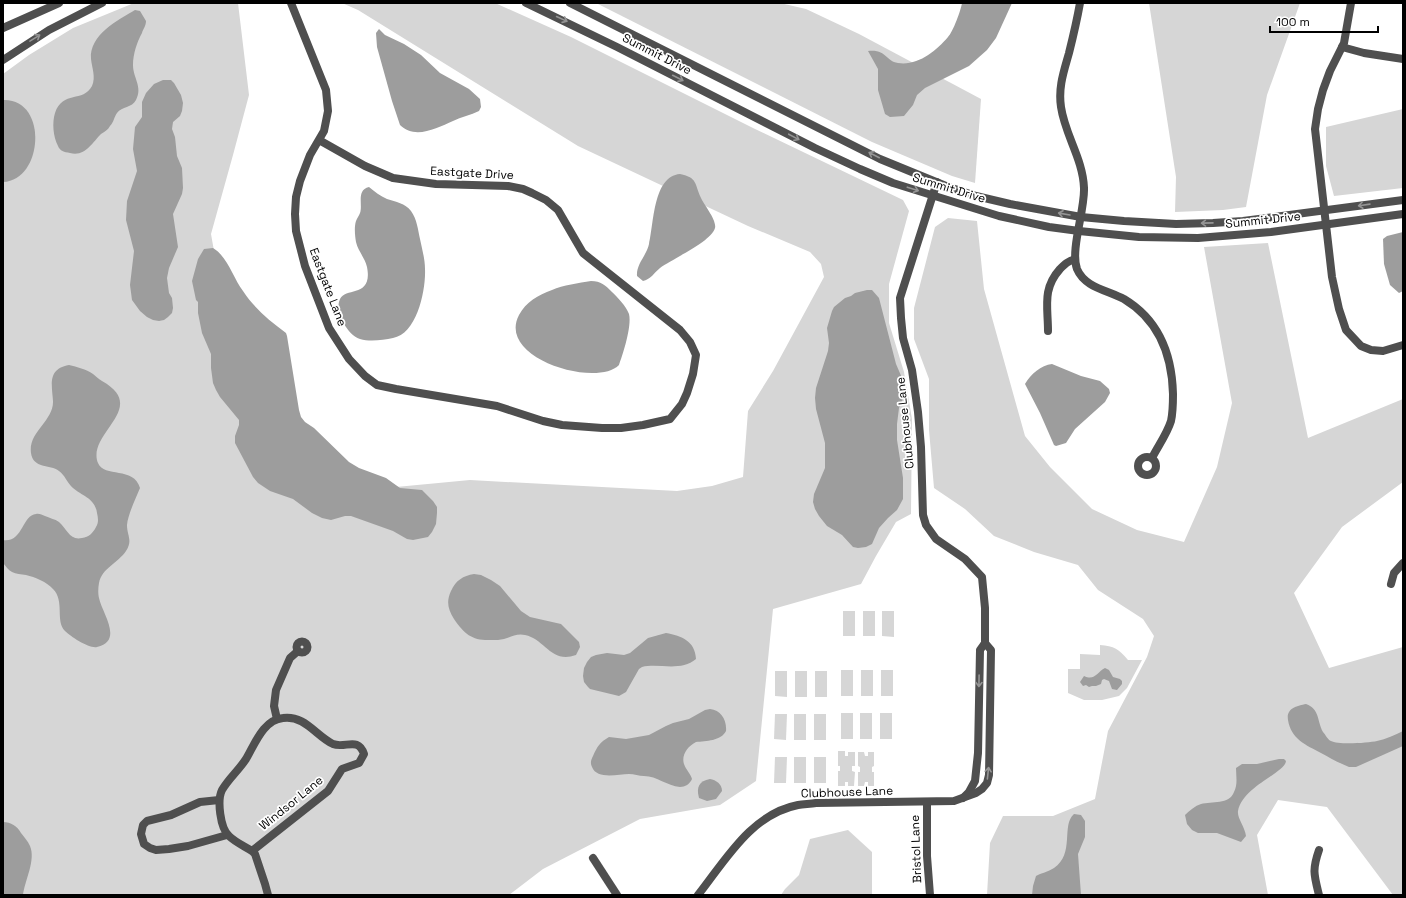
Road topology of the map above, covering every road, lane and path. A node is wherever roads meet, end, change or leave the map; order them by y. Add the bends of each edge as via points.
1 (59, 3) edge
2 (102, 3) edge
3 (291, 3) edge
4 (526, 3) edge
5 (570, 3) edge
6 (1080, 3) edge
7 (1351, 3) edge
8 (3, 28) edge
9 (1342, 48) junction
10 (1403, 59) edge
11 (3, 60) edge
12 (319, 140) junction
13 (936, 182) junction
14 (932, 195) junction
15 (1403, 200) edge
16 (1324, 211) junction
17 (1403, 214) edge
18 (1081, 217) junction
19 (1326, 225) junction
20 (1078, 231) junction
21 (1075, 259) junction
22 (1048, 331) dead end
23 (1403, 346) edge
24 (562, 425) joint
25 (1152, 458) dead end
26 (1403, 563) edge
27 (1391, 584) dead end
28 (985, 643) junction
29 (298, 651) dead end
30 (277, 719) junction
31 (963, 798) junction
32 (219, 800) junction
33 (927, 802) junction
34 (227, 835) junction
35 (1319, 850) dead end
36 (252, 851) junction
37 (593, 858) dead end
38 (268, 895) edge
39 (617, 895) edge
40 (698, 895) edge
41 (930, 895) edge
42 (1319, 895) edge

1 - 8 street
11 -> 2 street via 48,30
3 - 12 street via 326,90 328,116
4 -> 14 street, Summit Drive via 822,151 893,183
13 -> 5 street, Summit Drive via 880,159
6 - 18 street via 1062,74 1060,94 1063,119 1082,172 1084,197
7 - 9 street via 1348,29
9 - 10 street
9 - 16 street via 1323,90 1315,129
12 - 24 street, Eastgate Lane via 305,165 300,181 296,197 296,231 305,266 329,328 349,359 377,385 497,406
12 - 24 street, Eastgate Drive via 365,166 393,178 436,184 508,186 523,189 546,200 558,210 583,253 680,330 690,342 696,355 692,381 682,404 670,418 621,428
13 - 14 street, Clubhouse Lane
18 -> 13 street, Summit Drive via 983,198
14 - 20 street, Summit Drive via 999,216
14 - 28 street, Clubhouse Lane via 900,298 903,338 912,370 918,412 923,515 926,525 936,539 965,559 982,576
15 -> 16 street, Summit Drive
16 -> 18 street, Summit Drive via 1213,223 1124,221
16 - 19 street
17 - 19 street, Summit Drive
18 - 20 street
19 - 20 street, Summit Drive via 1198,238 1139,237
19 - 23 street via 1332,277 1346,330 1361,346 1371,350 1383,351
20 - 21 street
21 - 22 street via 1068,261 1050,282 1047,290
21 - 25 street via 1083,279 1123,299 1144,314 1159,335 1167,353 1172,378 1173,409 1169,425
26 - 27 street via 1394,573
28 -> 31 street, Clubhouse Lane via 980,650 975,781
31 -> 28 street, Clubhouse Lane via 982,789 989,775 991,650
29 - 30 street via 290,658 276,690 274,706
30 - 32 street via 259,735 245,760 222,790
30 - 36 street, Windsor Lane via 298,720 332,743 354,744 362,749 364,754 359,763 342,769 328,791
31 - 33 street, Clubhouse Lane
32 - 34 street
32 - 34 street via 200,802 171,815 147,821 141,834 144,844 156,850 188,846
33 - 40 street, Clubhouse Lane via 816,803 787,808 748,833
33 - 41 street, Bristol Lane
34 - 36 street
35 - 42 street via 1314,873
36 - 38 street
37 - 39 street

